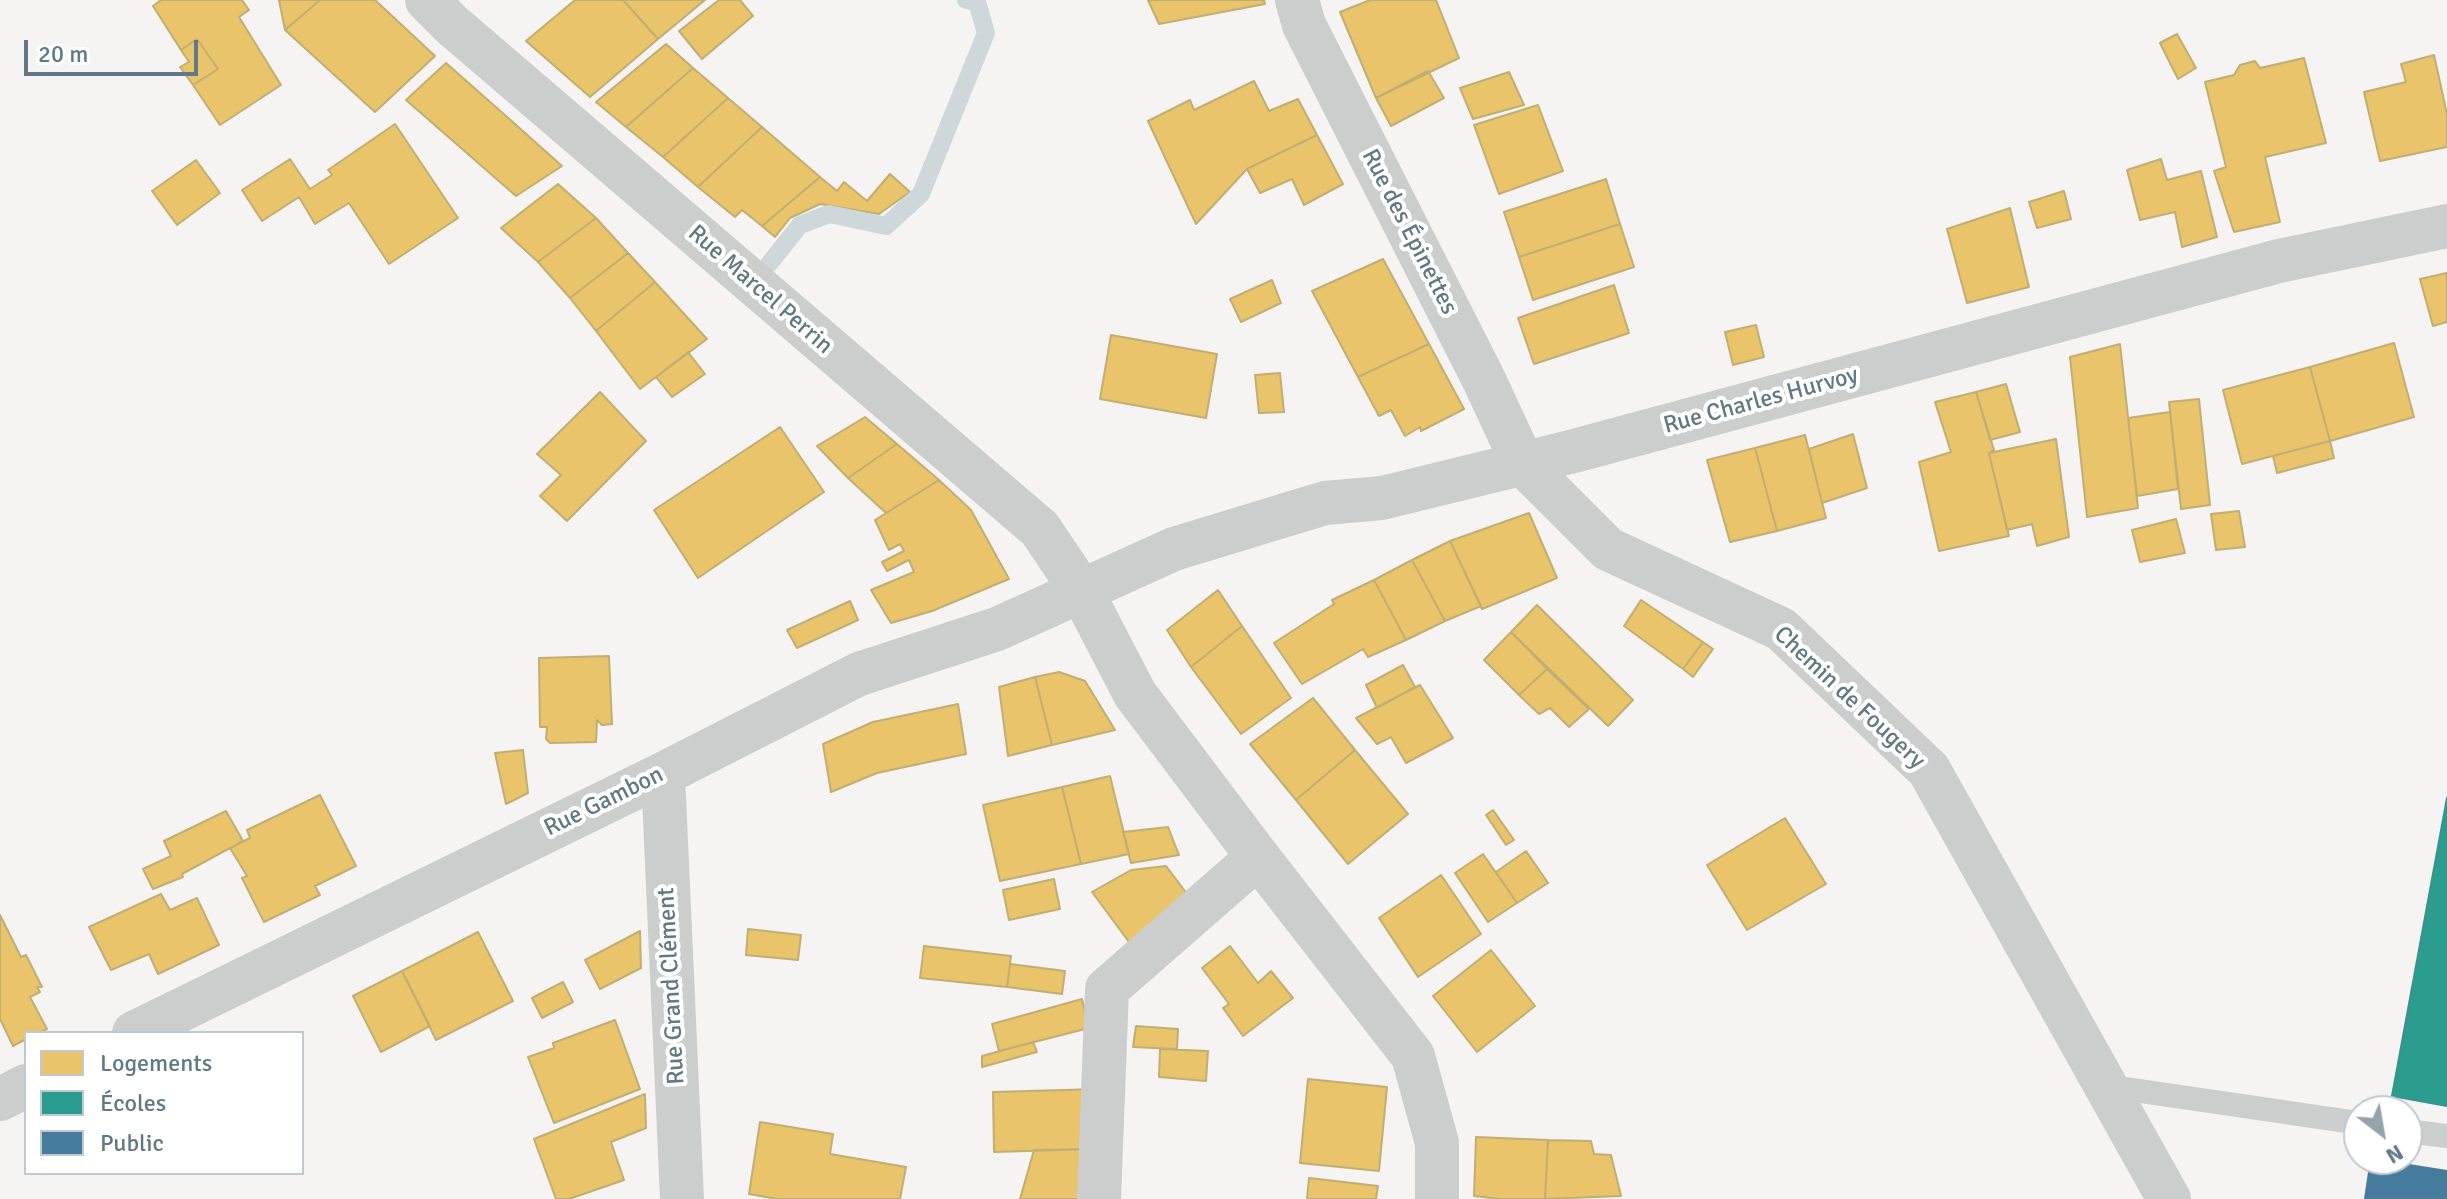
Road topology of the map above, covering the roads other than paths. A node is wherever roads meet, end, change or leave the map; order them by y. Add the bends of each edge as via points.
1 (427, 0) edge
2 (1297, 0) edge
3 (2447, 226) edge
4 (1523, 464) junction
5 (1081, 590) junction
6 (663, 774) junction
7 (1258, 857) junction
8 (138, 1031) edge
9 (2106, 1086) junction
10 (24, 1087) edge
11 (0, 1099) edge
12 (2343, 1121) edge
13 (2423, 1133) edge
14 (2447, 1136) edge
15 (682, 1199) edge
16 (1099, 1199) edge
17 (1437, 1199) edge
18 (2169, 1199) edge

1 - 5 street, Rue Marcel Perrin via 1040,529
2 - 4 street, Rue des Épinettes via 1304,25
3 - 4 street, Rue Charles Hurvoy via 2279,261
4 - 5 street, Rue Charles Hurvoy via 1382,498 1325,503 1174,549
4 - 9 street, Chemin de Fougery via 1608,549 1781,629 1929,770
5 - 6 street, Rue Gambon via 997,629 859,674
5 - 7 street, Rue Marcel Perrin via 1135,694
6 - 8 street, Rue Gambon
6 - 15 street, Rue Grand Clément
7 - 16 street via 1107,989
7 - 17 street, Rue Marcel Perrin via 1413,1056 1437,1143
9 - 12 lane
9 - 18 street, Chemin de Fougery
10 - 11 street
13 - 14 lane

